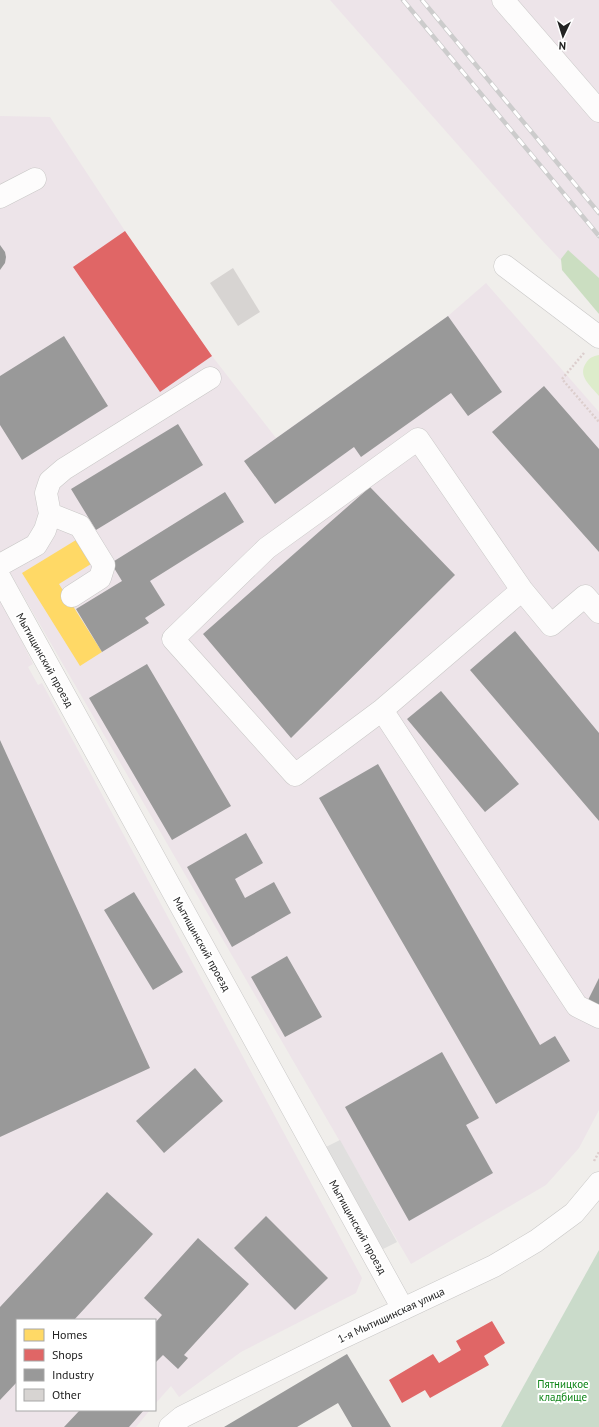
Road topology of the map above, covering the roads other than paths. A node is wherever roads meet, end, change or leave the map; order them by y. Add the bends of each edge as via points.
1 (503, 0) edge
2 (599, 111) edge
3 (36, 179) dead end
4 (0, 197) edge
5 (504, 266) dead end
6 (599, 337) edge
7 (210, 378) dead end
8 (50, 514) junction
9 (0, 565) edge
10 (0, 578) edge
11 (522, 590) junction
12 (72, 596) dead end
13 (599, 612) edge
14 (382, 710) junction
15 (599, 1017) edge
16 (596, 1173) edge
17 (403, 1309) junction
18 (170, 1427) edge

1 - 2 street
3 - 4 street
5 - 6 street
7 - 8 street via 50,481 46,493
8 - 9 street via 46,530 36,545
8 - 12 street via 80,526 104,565 100,578
10 - 17 street, Мытищинский проезд
11 - 13 street via 551,626 585,596
11 - 14 street
11 - 14 street via 418,439 267,548 173,639 295,775
14 - 15 street via 577,1006
16 - 17 street, 1-я Мытищинская улица via 574,1213 536,1241 494,1266
17 - 18 street, 1-я Мытищинская улица via 182,1417

